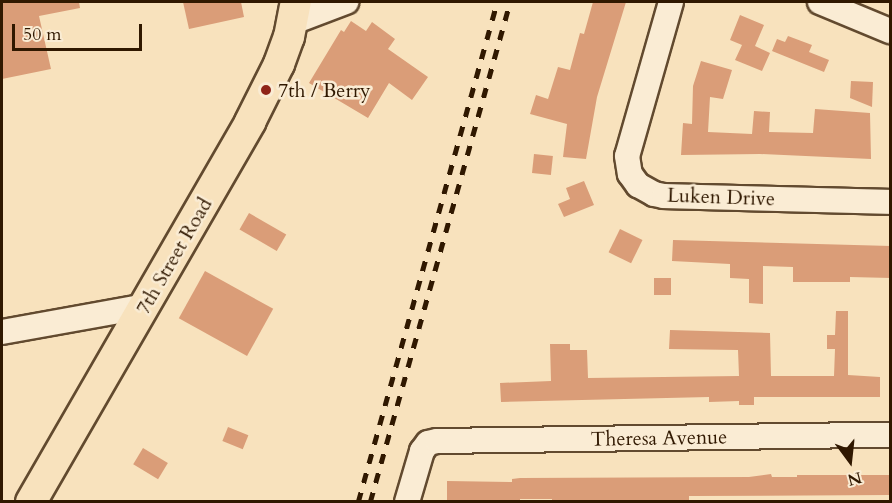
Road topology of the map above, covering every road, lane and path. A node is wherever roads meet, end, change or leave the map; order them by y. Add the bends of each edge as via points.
1 (346, 2) edge
2 (671, 2) edge
3 (820, 2) edge
4 (295, 12) edge
5 (891, 31) edge
6 (891, 202) edge
7 (146, 306) junction
8 (2, 332) edge
9 (891, 435) edge
10 (31, 501) edge
11 (407, 501) edge

1 - 4 street
2 - 6 street, Luken Drive via 627,156 630,174 638,185 664,196
3 - 5 street
4 - 7 main road, 7th Street Road via 279,64
7 - 8 street
7 - 10 main road, 7th Street Road
9 - 11 street, Theresa Avenue via 428,443 418,461

